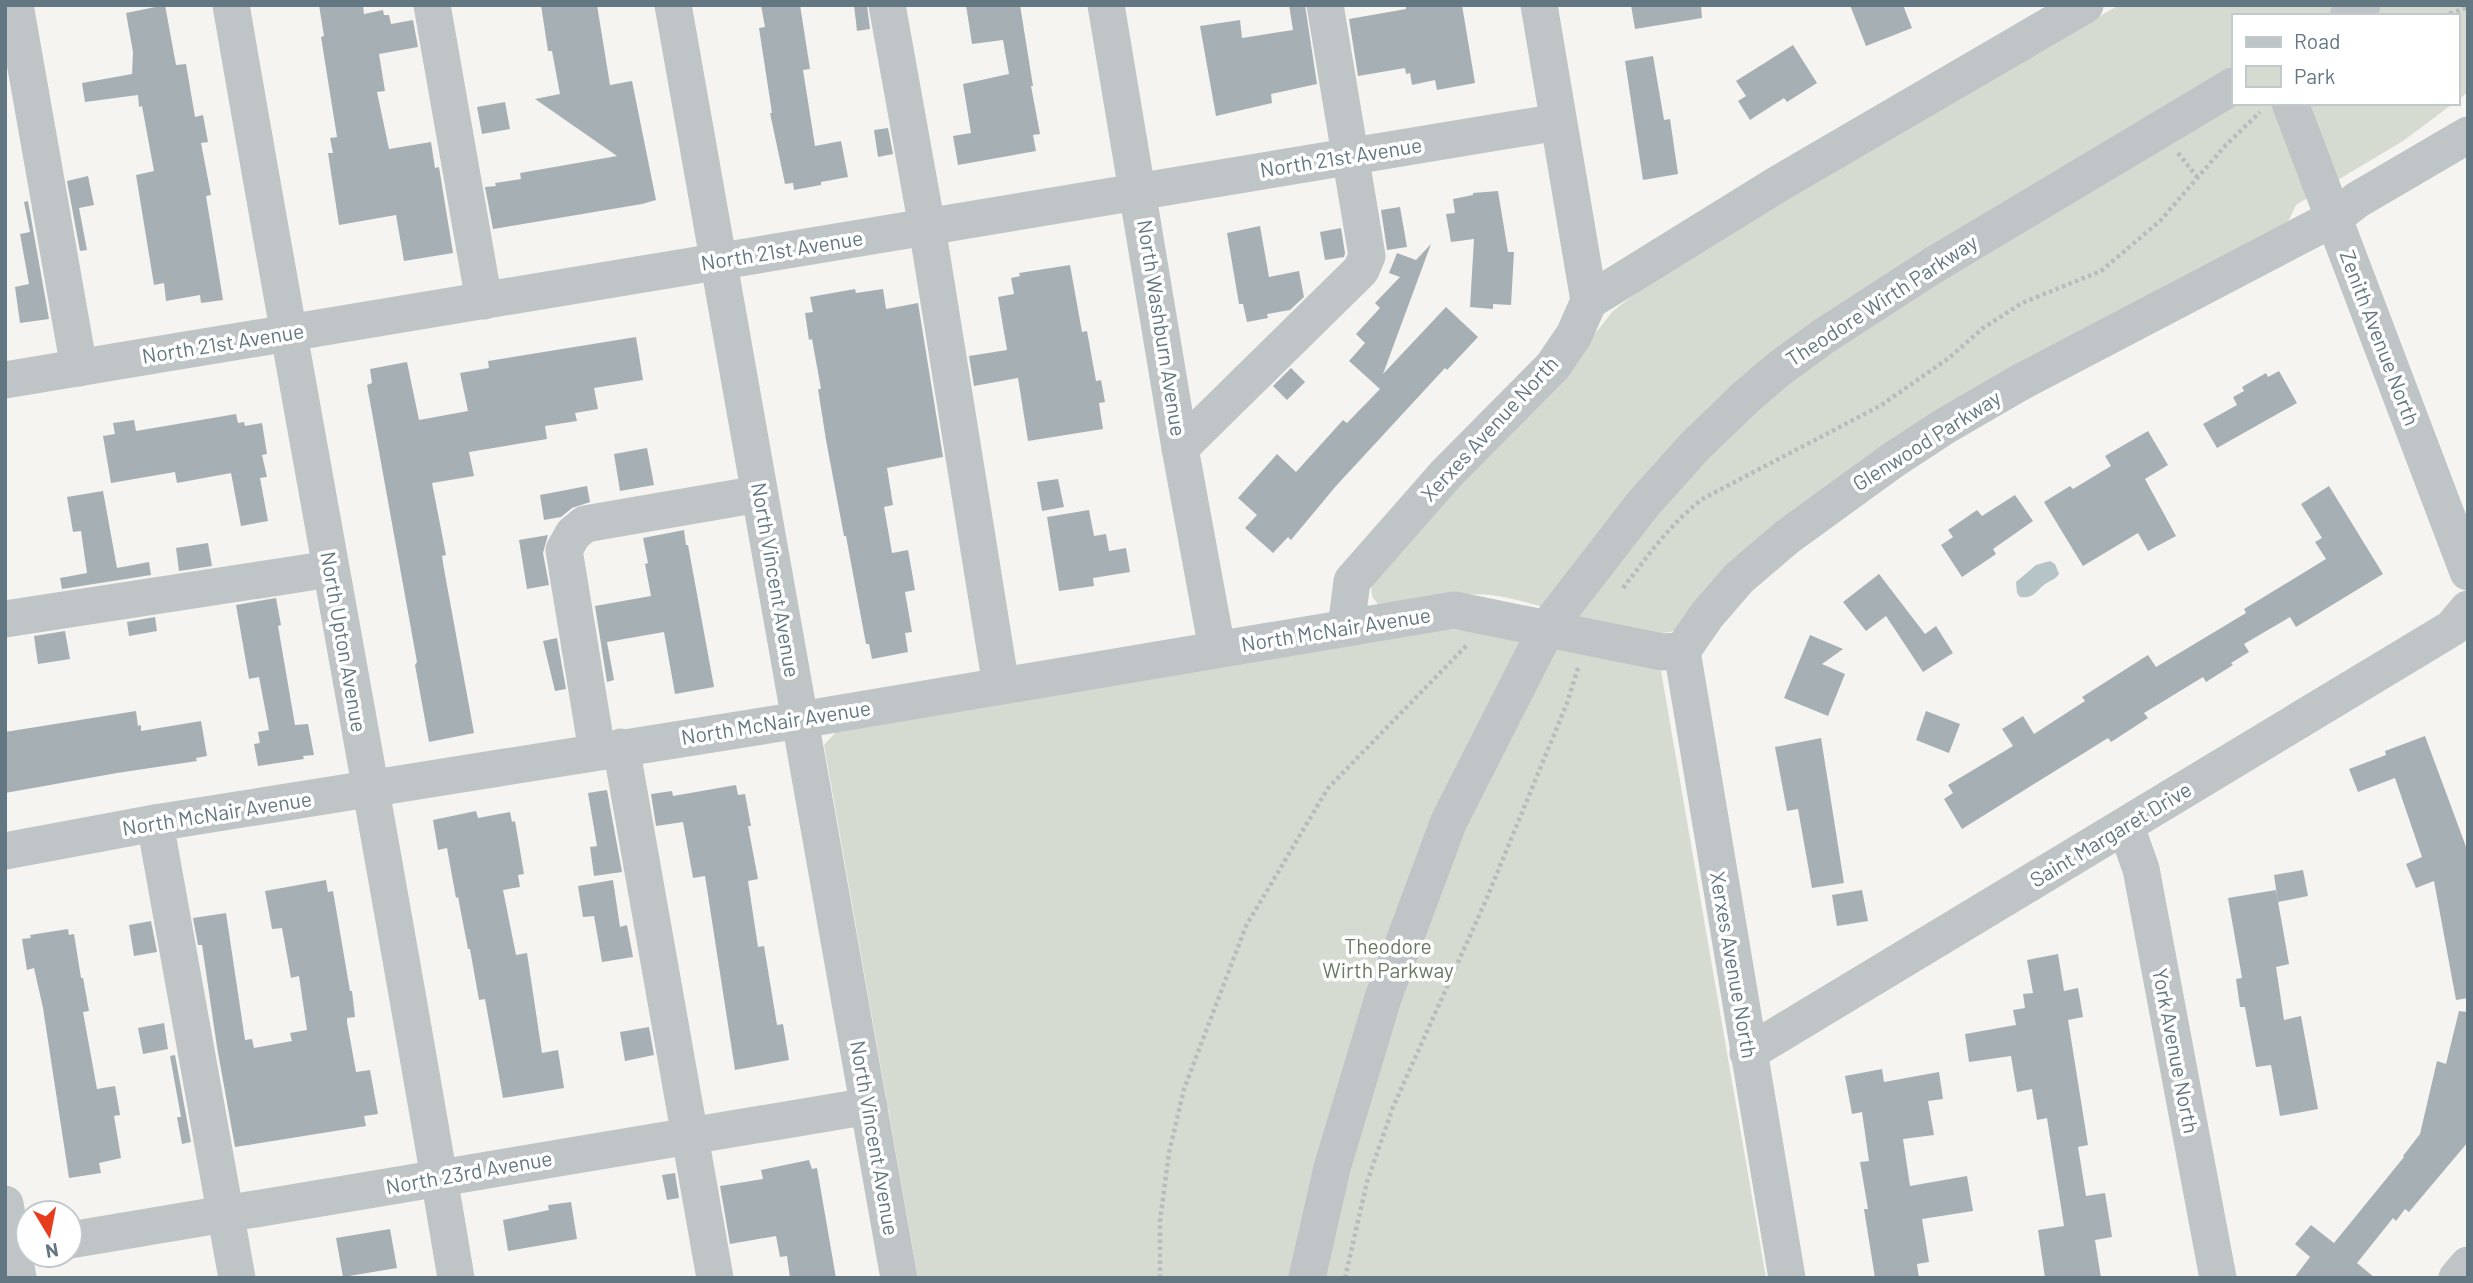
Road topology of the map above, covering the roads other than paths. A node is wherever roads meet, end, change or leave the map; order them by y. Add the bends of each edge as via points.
1 (15, 5) edge
2 (231, 5) edge
3 (432, 5) edge
4 (673, 5) edge
5 (887, 5) edge
6 (1106, 5) edge
7 (1325, 5) edge
8 (1539, 5) edge
9 (2085, 5) edge
10 (2232, 87) edge
11 (2291, 105) edge
12 (1559, 122) junction
13 (2468, 135) edge
14 (1351, 156) junction
15 (1138, 191) junction
16 (2334, 218) junction
17 (927, 227) junction
18 (719, 262) junction
19 (485, 300) junction
20 (1589, 301) junction
21 (287, 333) junction
22 (79, 368) junction
23 (5, 380) edge
24 (1180, 447) junction
25 (759, 494) junction
26 (330, 569) junction
27 (2468, 572) edge
28 (2468, 609) edge
29 (5, 619) edge
30 (1346, 628) junction
31 (1547, 628) junction
32 (1217, 649) junction
33 (1682, 651) junction
34 (1001, 686) junction
35 (800, 720) junction
36 (609, 749) junction
37 (371, 790) junction
38 (155, 823) junction
39 (2126, 827) junction
40 (5, 850) edge
41 (1748, 1053) junction
42 (869, 1106) junction
43 (690, 1136) junction
44 (439, 1178) junction
45 (5, 1204) edge
46 (226, 1214) junction
47 (84, 1238) edge
48 (14, 1247) edge
49 (2468, 1265) edge
50 (237, 1278) edge
51 (456, 1278) edge
52 (715, 1278) edge
53 (899, 1278) edge
54 (1307, 1278) edge
55 (1787, 1278) edge
56 (2218, 1278) edge
57 (2458, 1278) edge

1 - 22 street
2 - 21 street, North Upton Avenue
3 - 19 street
4 - 18 street, North Vincent Avenue
5 - 17 street
6 - 15 street, North Washburn Avenue
7 - 14 street
8 - 12 street
9 - 20 street via 1778,184
10 - 31 street, Theodore Wirth Parkway via 1932,266 1780,368 1695,446 1651,494
11 - 16 street, Zenith Avenue North
12 - 14 street, North 21st Avenue
12 - 20 street
13 - 16 street, Glenwood Parkway
14 - 15 street, North 21st Avenue
14 - 24 street via 1367,256 1361,270
15 - 17 street, North 21st Avenue
15 - 24 street, North Washburn Avenue
16 - 27 street, Zenith Avenue North
16 - 33 street, Glenwood Parkway via 2019,383 1893,460 1830,503 1739,578
17 - 18 street, North 21st Avenue
17 - 34 street
18 - 19 street, North 21st Avenue
18 - 25 street, North Vincent Avenue
19 - 21 street, North 21st Avenue
20 - 30 street, Xerxes Avenue North via 1553,366 1446,474 1352,581
21 - 22 street, North 21st Avenue
21 - 26 street, North Upton Avenue
22 - 23 street, North 21st Avenue
24 - 32 street, North Washburn Avenue
25 - 35 street, North Vincent Avenue
25 - 36 street via 585,524 573,534 564,550
26 - 29 street
26 - 37 street, North Upton Avenue
28 - 39 street, Saint Margaret Drive via 2452,628
30 - 31 street, North McNair Avenue via 1454,610
30 - 32 street, North McNair Avenue
31 - 33 street via 1662,652
31 - 54 street, Theodore Wirth Parkway via 1449,821 1383,998 1332,1168
32 - 34 street, North McNair Avenue
33 - 41 street, Xerxes Avenue North
34 - 35 street, North McNair Avenue
35 - 36 street, North McNair Avenue
35 - 42 street, North Vincent Avenue
36 - 37 street, North McNair Avenue
36 - 43 street
37 - 38 street, North McNair Avenue
37 - 44 street, North Upton Avenue
38 - 40 street, North McNair Avenue
38 - 46 street
39 - 41 street, Saint Margaret Drive
39 - 56 street, York Avenue North via 2141,869
41 - 55 street, Xerxes Avenue North
42 - 43 street, North 23rd Avenue
42 - 53 street, North Vincent Avenue
43 - 44 street, North 23rd Avenue
43 - 52 street
44 - 46 street, North 23rd Avenue
44 - 51 street, North Upton Avenue
45 - 48 street
46 - 47 street, North 23rd Avenue
46 - 50 street
49 - 57 street

